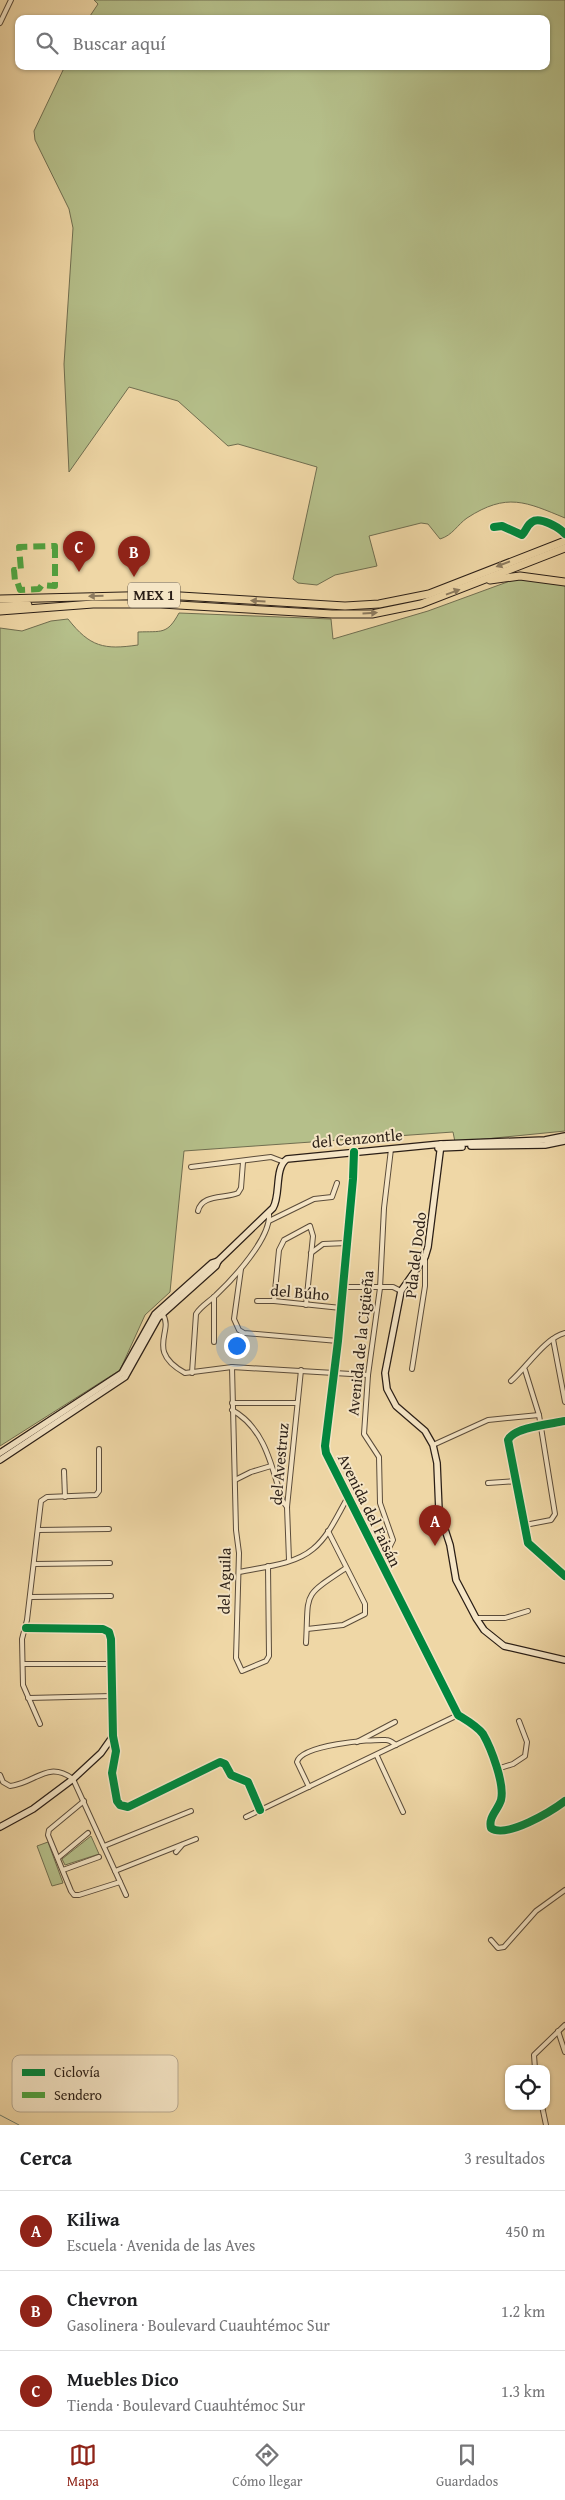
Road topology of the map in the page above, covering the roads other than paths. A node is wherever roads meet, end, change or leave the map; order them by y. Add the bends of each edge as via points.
1 (11, 0) edge
2 (0, 4) edge
3 (6, 7) junction
4 (0, 23) edge
5 (494, 527) dead end
6 (565, 534) edge
7 (565, 541) edge
8 (565, 548) edge
9 (485, 580) junction
10 (565, 582) edge
11 (53, 597) junction
12 (0, 600) edge
13 (45, 602) junction
14 (0, 606) edge
15 (58, 607) junction
16 (0, 611) edge
17 (565, 1136) edge
18 (565, 1141) edge
19 (545, 1142) junction
20 (441, 1146) junction
21 (391, 1149) junction
22 (354, 1152) junction
23 (243, 1162) junction
24 (284, 1162) junction
25 (190, 1167) dead end
26 (337, 1183) dead end
27 (198, 1211) dead end
28 (269, 1214) junction
29 (269, 1221) junction
30 (347, 1243) junction
31 (311, 1253) junction
32 (425, 1257) junction
33 (218, 1261) junction
34 (241, 1268) junction
35 (343, 1287) junction
36 (380, 1288) junction
37 (401, 1290) junction
38 (214, 1297) junction
39 (257, 1301) dead end
40 (274, 1301) junction
41 (306, 1304) junction
42 (341, 1308) junction
43 (163, 1315) junction
44 (565, 1333) edge
45 (552, 1339) junction
46 (338, 1341) junction
47 (214, 1342) dead end
48 (232, 1367) junction
49 (412, 1369) dead end
50 (301, 1370) junction
51 (525, 1370) junction
52 (334, 1373) junction
53 (192, 1374) junction
54 (368, 1375) junction
55 (511, 1380) dead end
56 (565, 1402) edge
57 (232, 1403) junction
58 (296, 1403) junction
59 (232, 1410) junction
60 (539, 1415) junction
61 (565, 1421) edge
62 (541, 1426) junction
63 (433, 1445) junction
64 (99, 1449) dead end
65 (0, 1453) edge
66 (0, 1460) edge
67 (271, 1466) junction
68 (64, 1471) dead end
69 (235, 1480) junction
70 (517, 1481) junction
71 (488, 1483) dead end
72 (65, 1497) junction
73 (348, 1497) junction
74 (287, 1507) junction
75 (525, 1525) junction
76 (109, 1529) dead end
77 (38, 1530) junction
78 (328, 1531) junction
79 (377, 1555) junction
80 (289, 1560) junction
81 (110, 1563) dead end
82 (35, 1564) junction
83 (268, 1566) junction
84 (346, 1568) junction
85 (239, 1572) junction
86 (565, 1576) edge
87 (111, 1596) dead end
88 (31, 1597) junction
89 (528, 1611) dead end
90 (476, 1618) junction
91 (26, 1628) junction
92 (307, 1629) junction
93 (306, 1643) dead end
94 (565, 1660) edge
95 (23, 1664) junction
96 (111, 1664) junction
97 (112, 1696) junction
98 (28, 1698) junction
99 (458, 1715) junction
100 (519, 1721) dead end
101 (395, 1722) dead end
102 (40, 1724) dead end
103 (114, 1736) junction
104 (355, 1743) junction
105 (396, 1745) junction
106 (377, 1756) junction
107 (497, 1769) junction
108 (0, 1775) edge
109 (73, 1779) junction
110 (309, 1788) junction
111 (84, 1801) junction
112 (565, 1801) edge
113 (260, 1810) junction
114 (191, 1811) dead end
115 (403, 1812) dead end
116 (246, 1817) dead end
117 (0, 1827) edge
118 (88, 1833) dead end
119 (196, 1839) dead end
120 (183, 1844) junction
121 (104, 1846) junction
122 (176, 1852) dead end
123 (99, 1857) dead end
124 (58, 1858) junction
125 (63, 1870) junction
126 (115, 1871) junction
127 (120, 1882) junction
128 (565, 1890) edge
129 (126, 1895) dead end
130 (491, 1940) dead end
131 (565, 2025) edge
132 (558, 2031) junction
133 (565, 2052) edge
134 (535, 2065) edge
135 (543, 2110) edge
136 (546, 2125) edge

1 - 3 street
2 - 3 street
3 - 4 street
5 - 6 street via 502,526 522,535 536,520
7 -> 11 highway, MEX 1 via 429,594 408,600 356,606 164,595
8 - 9 highway, MEX 1
9 - 10 highway via 520,576
15 -> 9 highway, MEX 1 via 161,604 352,614 421,604
11 - 12 highway, MEX 1
11 - 13 highway
12 - 13 highway
13 - 14 highway
13 - 15 highway
15 - 16 highway, MEX 1
17 - 19 main road
18 - 19 main road
19 - 20 main road, del Cenzontle
20 - 21 main road, del Cenzontle
20 - 32 main road, Pda del Dodo
21 - 22 main road, del Cenzontle
21 - 36 street, Avenida de la Cigüeña
22 - 24 main road, del Cenzontle via 292,1158
22 - 30 street, Avenida del Faisán
23 - 24 street via 271,1157
23 - 25 street
23 - 27 street via 238,1193 204,1200
24 - 28 main road via 280,1169 278,1197
26 - 29 street via 332,1197 314,1199
28 - 29 street
28 - 33 main road
29 - 34 street
30 - 31 street via 323,1244
30 - 35 street, Avenida del Faisán
31 - 40 street via 313,1236 310,1226 284,1240 279,1250
31 - 41 street
32 - 37 main road
32 - 49 street, Pda del Dodo via 425,1286
33 - 43 main road
33 - 65 main road via 155,1314 122,1373
34 - 38 street
34 - 46 street via 234,1319 239,1330
35 - 36 street
35 - 42 street, Avenida del Faisán
36 - 37 street
36 - 54 street, Avenida de la Cigüeña
37 - 63 main road via 386,1373 387,1389 396,1406 425,1431
38 - 47 street
38 - 53 street via 196,1314
39 - 40 street, del Búho
40 - 41 street, del Búho
41 - 42 street, del Búho
42 - 46 street, Avenida del Faisán
43 - 53 street via 166,1322 162,1347 179,1369
43 - 66 main road via 152,1327 125,1377
44 - 45 street
45 - 51 street
45 - 56 street
46 - 52 street, Avenida del Faisán
48 - 50 street
48 - 53 street
48 - 57 street, del Aguila
50 - 52 street
50 - 58 street, del Avestruz
51 - 55 street
51 - 60 street
52 - 54 street
52 - 73 street, Avenida del Faisán via 325,1446
54 - 79 street, Avenida de la Cigüeña via 364,1434 379,1457 380,1503 393,1540 388,1550
57 - 58 street
57 - 59 street, del Aguila
58 - 74 street, del Avestruz
59 - 67 street via 253,1424
59 - 69 street, del Aguila
60 - 62 street
60 - 63 street via 488,1420
61 - 62 street
62 - 70 street via 521,1430 509,1437
62 - 75 street via 555,1514 550,1520
63 - 90 main road via 439,1511 450,1545 456,1580
64 - 72 street via 99,1491 93,1496
67 - 69 street
67 - 74 street
68 - 72 street
69 - 85 street, del Aguila
70 - 71 street
70 - 75 street
72 - 77 street via 43,1498
73 - 78 street
73 - 79 street, Avenida del Faisán
74 - 80 street, del Avestruz
75 - 86 street via 531,1546
76 - 77 street
77 - 82 street
78 - 80 street via 314,1548
78 - 84 street
79 - 99 street, Avenida del Faisán
80 - 83 street
81 - 82 street
82 - 88 street
83 - 85 street
83 - 85 street, del Aguila via 269,1656 266,1661 242,1671 236,1658
84 - 92 street via 311,1593 307,1602
84 - 92 street via 364,1604 365,1614 343,1625
87 - 88 street
88 - 91 street
89 - 90 street via 505,1618
90 - 94 main road via 484,1630 504,1646
91 - 95 street via 22,1639
91 - 96 main road via 103,1629 109,1632 111,1639
92 - 93 street
95 - 96 street
95 - 98 street via 23,1685
96 - 97 main road
97 - 98 street
97 - 103 main road
98 - 102 street
99 - 105 street
99 - 107 street via 483,1734
100 - 107 street via 527,1742 525,1756
101 - 104 street
103 - 109 main road
103 - 113 street via 116,1752 112,1772 120,1805 128,1807 220,1762 225,1764 231,1775 248,1782
104 - 105 street via 385,1740
104 - 110 street via 324,1745 298,1758
105 - 106 street
106 - 110 street
106 - 115 street
107 - 112 street via 502,1790 501,1800 490,1820 494,1830 525,1824
108 - 109 street via 10,1786 55,1771
109 - 111 street
109 - 117 main road
110 - 113 street
111 - 121 street
111 - 124 street via 49,1830
113 - 116 street
114 - 121 street
118 - 124 street
119 - 120 street
120 - 122 street
120 - 126 street
121 - 126 street
123 - 125 street
124 - 125 street
125 - 127 street via 74,1895
126 - 127 street
127 - 129 street
128 - 130 street via 536,1911 504,1947 498,1948
131 - 132 street
132 - 133 street
132 - 134 street via 534,2055
135 - 136 street

